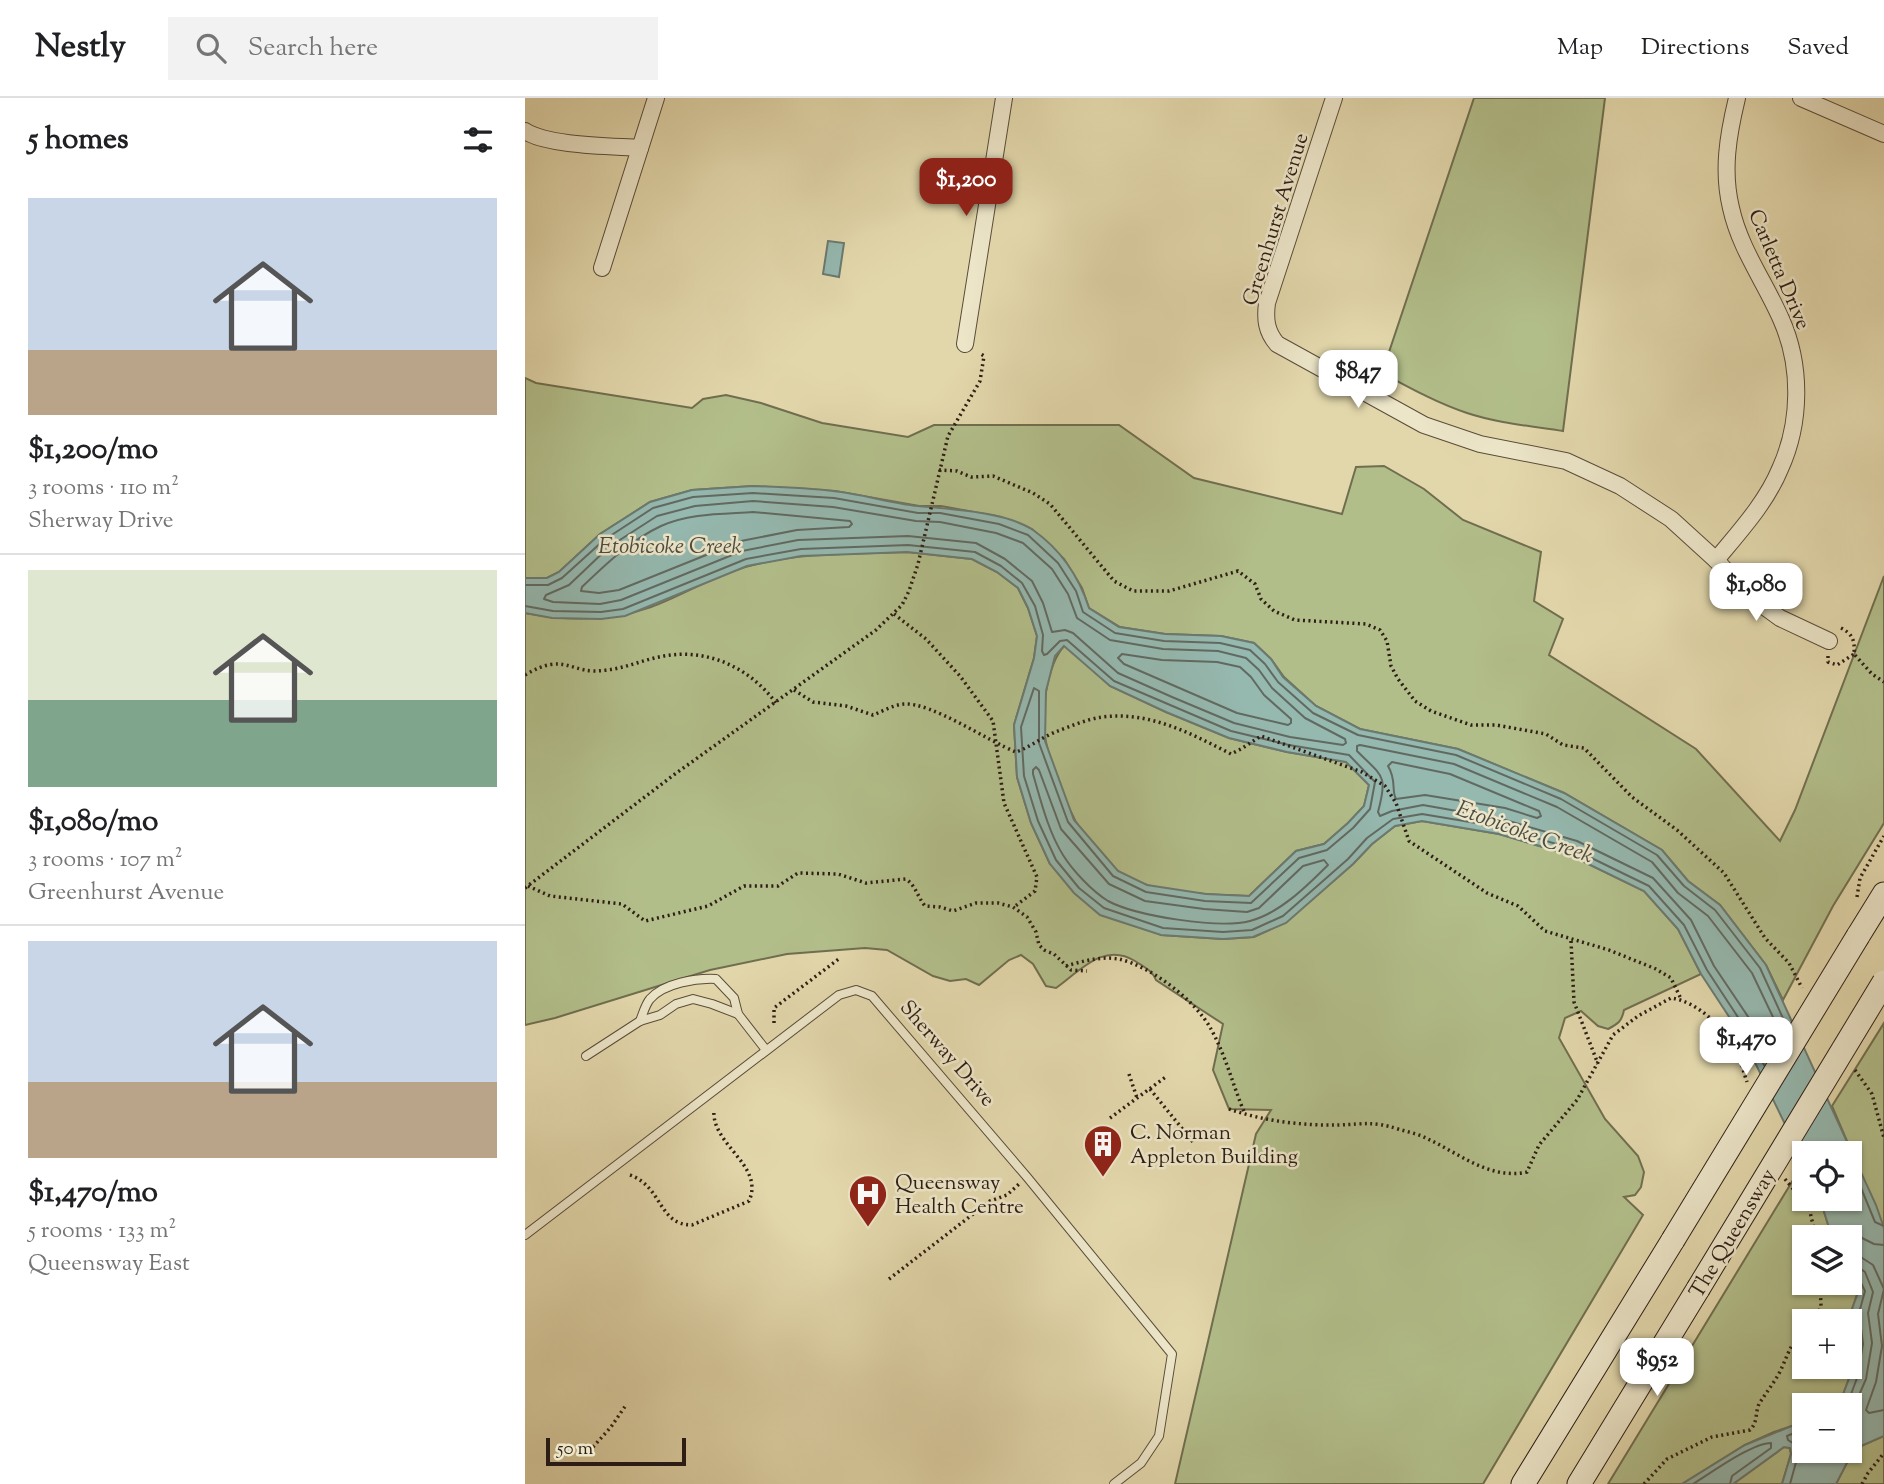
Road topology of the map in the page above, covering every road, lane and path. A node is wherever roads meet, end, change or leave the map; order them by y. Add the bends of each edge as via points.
1 (656, 98) edge
2 (1004, 98) edge
3 (1334, 98) edge
4 (1737, 98) edge
5 (1801, 98) edge
6 (525, 131) edge
7 (1884, 134) edge
8 (640, 148) junction
9 (602, 268) dead end
10 (965, 344) joint
11 (939, 470) junction
12 (1716, 560) junction
13 (894, 614) junction
14 (1829, 641) joint
15 (525, 676) edge
16 (1884, 682) edge
17 (794, 690) junction
18 (776, 703) junction
19 (997, 744) junction
20 (1884, 836) edge
21 (526, 887) edge
22 (1884, 894) edge
23 (1855, 902) dead end
24 (1013, 907) junction
25 (1571, 940) junction
26 (840, 958) dead end
27 (1066, 965) junction
28 (1087, 971) dead end
29 (1884, 982) edge
30 (1681, 999) junction
31 (1808, 999) dead end
32 (738, 1014) junction
33 (640, 1021) junction
34 (774, 1023) dead end
35 (766, 1050) junction
36 (586, 1056) dead end
37 (1598, 1064) junction
38 (1851, 1065) dead end
39 (1129, 1074) dead end
40 (1167, 1076) dead end
41 (1748, 1085) dead end
42 (1150, 1088) junction
43 (1137, 1098) junction
44 (1229, 1109) dead end
45 (714, 1110) dead end
46 (1245, 1115) junction
47 (1110, 1118) dead end
48 (1884, 1138) edge
49 (1193, 1142) dead end
50 (1777, 1170) dead end
51 (630, 1175) dead end
52 (1027, 1177) junction
53 (1813, 1225) edge
54 (525, 1236) edge
55 (888, 1279) dead end
56 (1792, 1343) edge
57 (626, 1405) dead end
58 (593, 1447) dead end
59 (1884, 1453) edge
60 (1114, 1484) edge
61 (1524, 1484) edge
62 (1579, 1484) edge
63 (1643, 1484) edge
64 (1862, 1484) edge

1 - 8 street
2 - 10 street
3 - 12 street, Greenhurst Avenue via 1267,303 1265,317 1271,337 1289,352 1424,425 1596,473 1671,519
4 - 12 street, Carletta Drive via 1726,160 1731,208 1741,240 1786,330 1796,394 1792,433 1775,482
5 - 7 street
6 - 8 street via 562,142
8 - 9 street
10 - 11 path via 984,356 980,381 949,436
11 - 13 path via 918,564 909,591
11 - 31 path via 993,476 1033,493 1050,505 1114,581 1133,592 1169,591 1238,571 1255,584 1261,599 1274,611 1295,620 1366,624 1380,630 1398,679 1415,701 1431,711 1471,725 1546,734 1563,745 1584,748 1632,797 1724,873 1765,938 1789,963
12 - 14 street, Greenhurst Avenue via 1747,594 1780,618
13 - 17 path
13 - 19 path via 926,639 960,676 993,721
14 - 16 path via 1840,628 1848,632 1855,642 1854,654
15 - 18 path via 551,663 605,671 686,654 739,668
17 - 18 path
17 - 19 path via 813,702 873,715 907,703 929,709
18 - 21 path
19 - 24 path via 1004,803 1037,877 1035,891
19 - 25 path via 1016,751 1101,717 1146,718 1182,728 1230,754 1261,736 1362,772 1385,786 1409,841 1487,893 1518,906 1545,931
20 - 23 path via 1860,878
21 - 24 path via 550,896 622,904 645,920 708,906 744,886 778,887 805,873 838,873 866,883 906,879 914,884 925,905 953,911 977,903
22 - 61 main road, bridge
24 - 27 path via 1027,917 1039,945
25 - 30 path via 1656,969 1671,978
25 - 37 path via 1574,1002
26 - 34 path via 774,1008
27 - 28 path via 1070,970
27 - 46 path via 1120,960 1169,985 1211,1029
29 - 62 main road, The Queensway, bridge
30 - 37 path via 1671,998 1627,1023 1613,1035
30 - 41 path via 1715,1023 1735,1048
32 - 33 lane via 693,999
32 - 33 lane via 726,987 716,979 704,979 664,990 650,999
32 - 35 lane
33 - 36 lane
35 - 52 lane, Sherway Drive via 839,995 856,990 872,996
35 - 54 lane, Sherway Drive
37 - 46 path via 1577,1100 1539,1145 1527,1172 1513,1175 1493,1172 1426,1137 1373,1122 1296,1123
38 - 48 path via 1872,1094
39 - 43 path
40 - 42 path
42 - 43 path
42 - 49 path
43 - 47 path
44 - 46 path
45 - 51 path via 718,1129 751,1175 749,1201 682,1225 668,1216 646,1184
50 - 53 path via 1809,1208
52 - 55 path
52 - 60 lane, Sherway Drive via 1172,1354 1159,1436 1141,1463
56 - 63 path via 1750,1430 1712,1437 1667,1459
57 - 58 path
59 - 64 path

